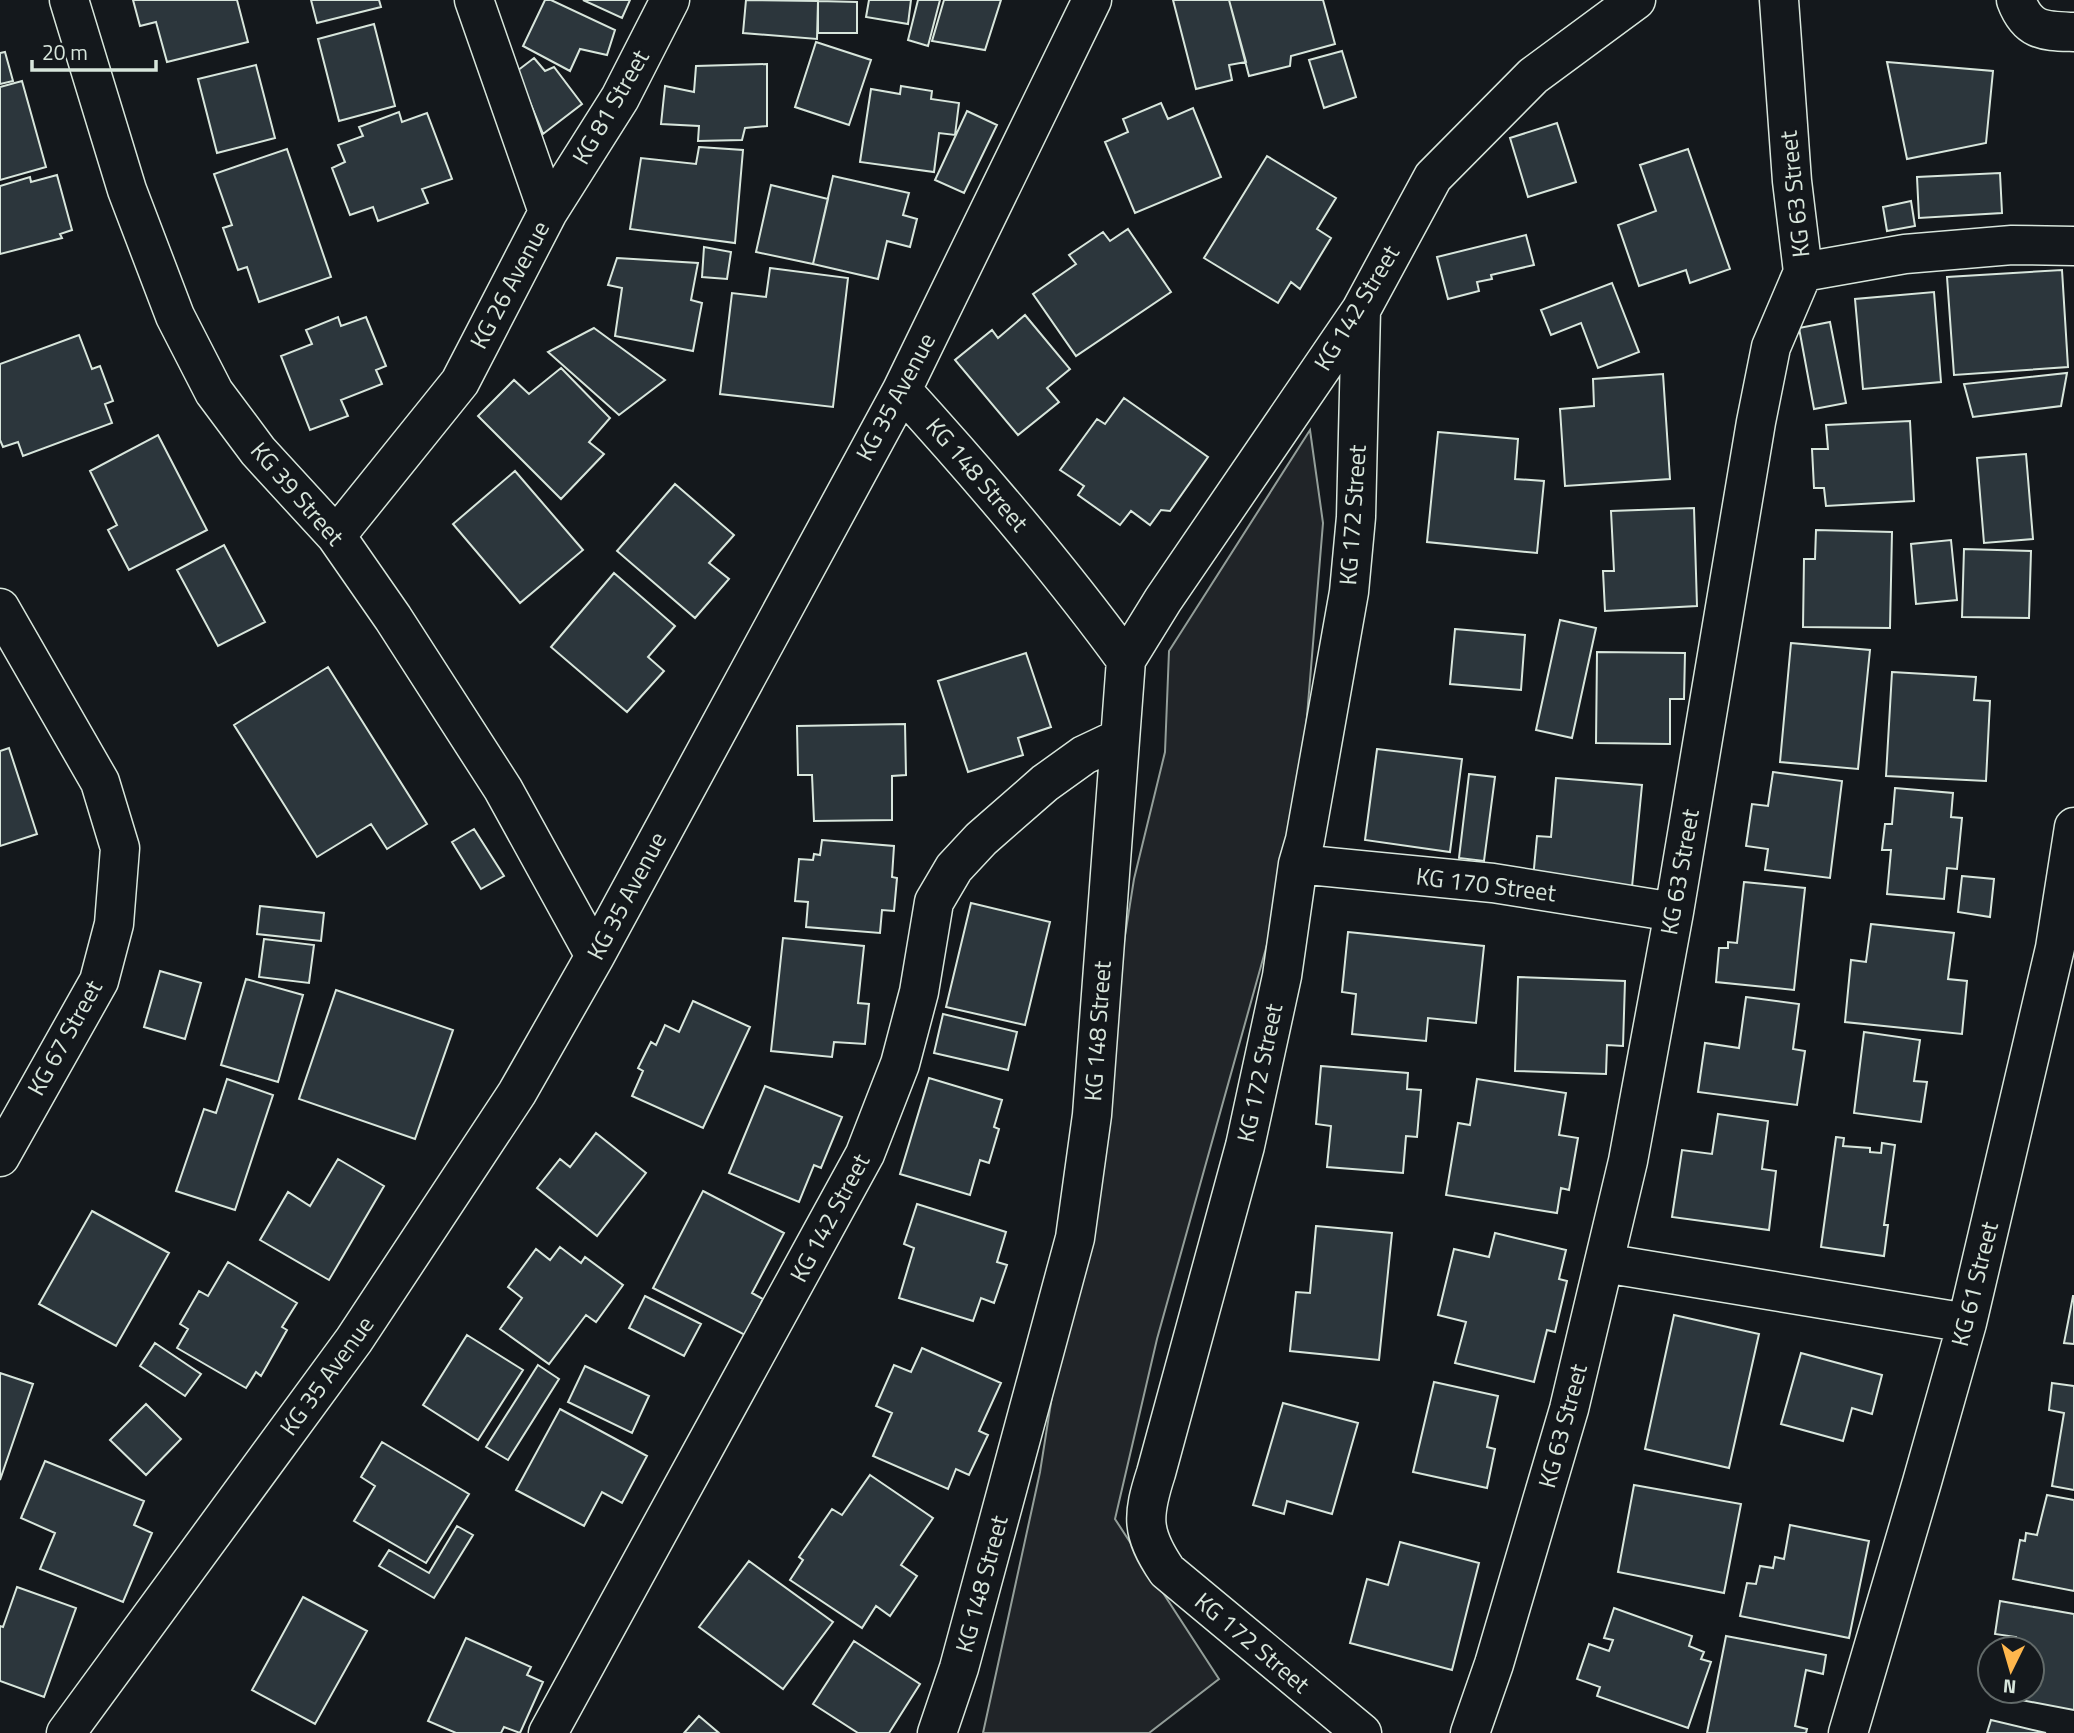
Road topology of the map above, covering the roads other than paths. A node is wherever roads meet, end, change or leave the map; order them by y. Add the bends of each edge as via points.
1 (69, 0) edge
2 (474, 0) edge
3 (670, 0) edge
4 (1092, 0) edge
5 (1636, 0) edge
6 (1779, 0) edge
7 (2016, 0) edge
8 (2074, 32) edge
9 (548, 212) junction
10 (2074, 246) edge
11 (1803, 272) junction
12 (1361, 310) junction
13 (902, 390) junction
14 (336, 536) junction
15 (0, 608) edge
16 (1126, 660) junction
17 (1120, 738) junction
18 (2074, 827) edge
19 (1298, 864) junction
20 (1674, 912) junction
21 (595, 956) junction
22 (0, 1157) edge
23 (1604, 1263) junction
24 (1967, 1323) junction
25 (66, 1733) edge
26 (548, 1733) edge
27 (937, 1733) edge
28 (1362, 1733) edge
29 (1471, 1733) edge
30 (1848, 1733) edge

1 - 14 street, KG 39 Street via 127,190 175,316 214,392 258,451
2 - 9 street, KG 26 Avenue
3 - 9 street, KG 81 Street via 620,98
4 - 13 street, KG 35 Avenue
5 - 12 street, KG 142 Street via 1533,76 1433,177
6 - 11 street, KG 63 Street
7 - 8 street via 2027,22 2044,31
9 - 14 street, KG 26 Avenue via 460,382
10 - 11 street via 2012,244 1905,254
11 - 20 street, KG 63 Street via 1768,359
12 - 16 street, KG 142 Street
12 - 19 street, KG 172 Street via 1356,517 1349,592
13 - 16 street, KG 148 Street via 989,486
13 - 21 street, KG 35 Avenue
14 - 21 street, KG 39 Street via 503,789
15 - 22 street, KG 67 Street via 100,782 120,848 114,924 99,981
16 - 17 street, KG 148 Street
17 - 26 street, KG 142 Street via 1084,755 1045,783 981,839 954,868 934,902 919,992 900,1064 864,1154
17 - 27 street, KG 148 Street via 1092,1115 1075,1238 959,1668
18 - 24 street, KG 61 Street via 2054,948
19 - 20 street, KG 170 Street via 1493,883
19 - 28 street, KG 172 Street via 1282,976 1245,1146 1146,1503 1146,1530 1167,1571
20 - 23 street, KG 63 Street via 1628,1161
21 - 25 street, KG 35 Avenue via 517,1093 354,1340
23 - 24 street
23 - 29 street, KG 63 Street via 1569,1409
24 - 30 street, KG 61 Street

